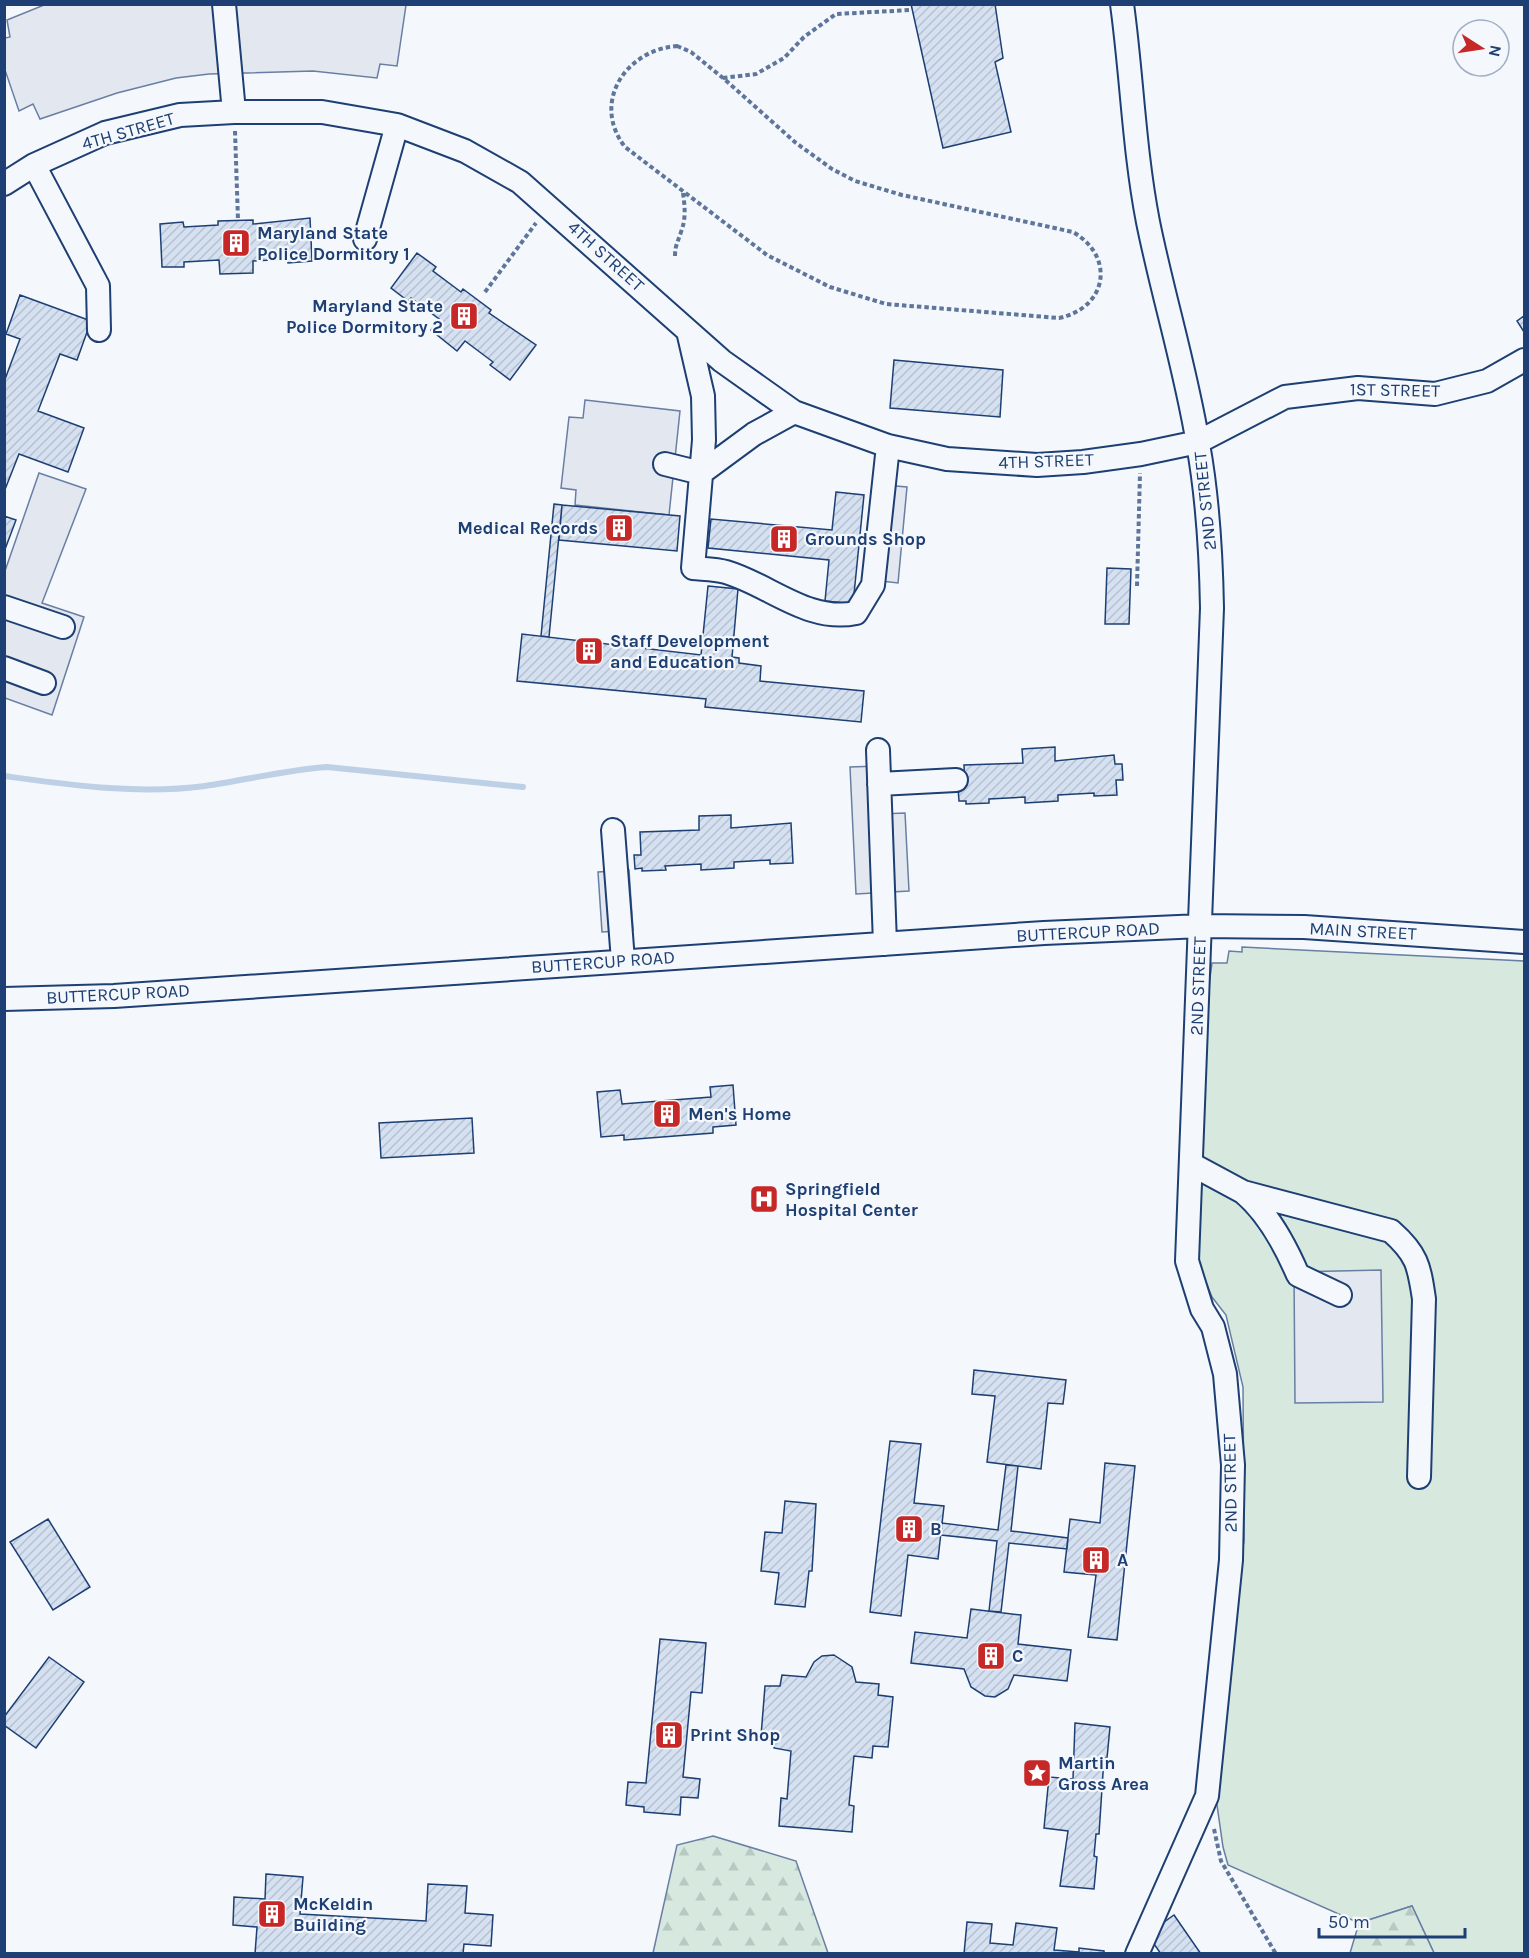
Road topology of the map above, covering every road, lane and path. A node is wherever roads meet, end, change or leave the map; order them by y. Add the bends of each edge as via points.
1 (224, 4) edge
2 (1122, 4) edge
3 (911, 10) dead end
4 (723, 78) junction
5 (234, 112) junction
6 (397, 125) junction
7 (34, 165) junction
8 (4, 184) edge
9 (683, 192) junction
10 (549, 206) junction
11 (238, 220) dead end
12 (365, 239) dead end
13 (675, 256) dead end
14 (485, 292) dead end
15 (99, 330) dead end
16 (688, 331) junction
17 (1524, 360) edge
18 (794, 412) junction
19 (1198, 442) junction
20 (888, 446) junction
21 (1141, 454) junction
22 (665, 464) dead end
23 (700, 472) junction
24 (1137, 586) dead end
25 (6, 607) edge
26 (63, 627) dead end
27 (4, 668) edge
28 (44, 683) dead end
29 (878, 750) dead end
30 (956, 780) dead end
31 (879, 784) junction
32 (613, 830) dead end
33 (1201, 926) junction
34 (1524, 942) edge
35 (885, 944) junction
36 (623, 961) junction
37 (4, 999) edge
38 (1191, 1164) junction
39 (1243, 1192) junction
40 (1340, 1295) dead end
41 (1419, 1477) dead end
42 (1207, 1796) junction
43 (1137, 1953) edge
44 (1276, 1953) edge

1 - 5 street
2 - 19 street, 2ND STREET via 1148,220
3 - 4 path via 836,15 811,31 784,58 756,74
4 - 9 path via 691,52 669,47 623,71 613,92 610,109 615,134
4 - 9 path via 796,143 832,170 855,181 1073,232 1095,248 1101,265 1098,288 1085,308 1059,318 886,304 830,287 767,255
5 - 6 street, 4TH STREET via 322,112
5 - 7 street, 4TH STREET via 180,115 142,123 105,134
5 - 11 path
6 - 10 street, 4TH STREET via 465,151 520,182
6 - 12 street
7 - 8 street, 4TH STREET
7 - 15 street via 98,286
9 - 13 path via 686,213
10 - 14 path
10 - 16 street, 4TH STREET
16 - 18 street, 4TH STREET via 722,361
16 - 23 street via 703,396
17 - 19 street, 1ST STREET via 1487,381 1435,394 1358,388 1285,397
18 - 20 street, 4TH STREET
18 - 23 street
19 - 21 street, 4TH STREET
19 - 33 street, 2ND STREET via 1210,532 1212,608
20 - 21 street, 4TH STREET via 947,459 989,463 1083,462
20 - 23 street via 873,585 856,612 840,616 820,614 725,571 693,568
21 - 24 path
22 - 23 street
25 - 26 street
27 - 28 street
29 - 31 street
30 - 31 street
31 - 35 street
32 - 36 street
33 - 34 street, MAIN STREET via 1304,927
33 - 35 street, BUTTERCUP ROAD
33 - 38 street, 2ND STREET
35 - 36 street, BUTTERCUP ROAD
36 - 37 street, BUTTERCUP ROAD via 114,996
38 - 39 street
38 - 42 street, 2ND STREET via 1187,1261 1202,1309 1213,1327 1225,1374 1233,1465 1232,1560
39 - 40 street via 1253,1200 1298,1275
39 - 41 street via 1391,1231 1410,1248 1420,1271 1424,1299
42 - 43 street, 2ND STREET
42 - 44 path via 1221,1861

